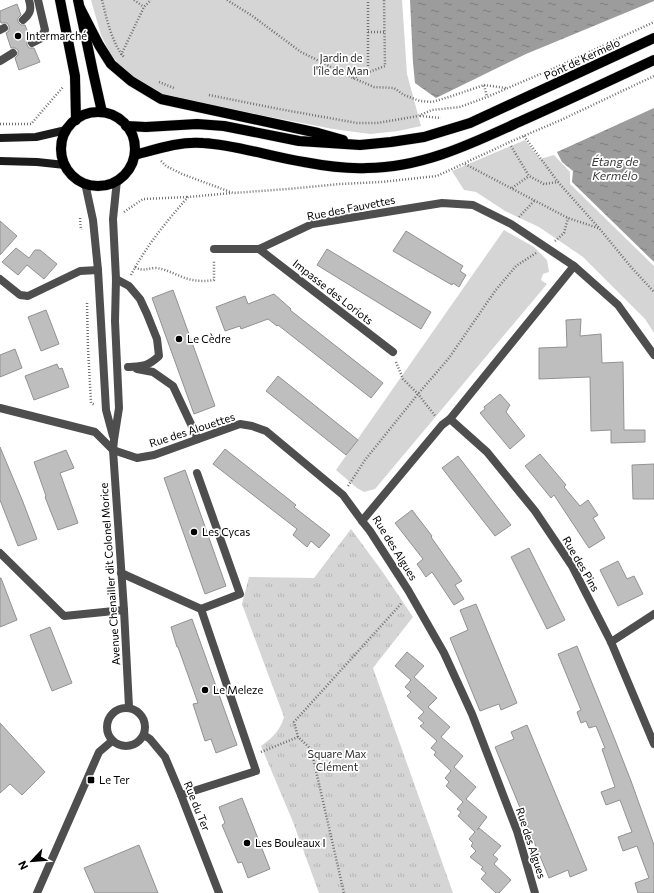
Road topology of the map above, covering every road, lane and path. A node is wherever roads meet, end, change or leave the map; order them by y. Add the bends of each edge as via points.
1 (28, 0) edge
2 (38, 0) edge
3 (60, 0) edge
4 (102, 0) edge
5 (134, 0) edge
6 (151, 0) edge
7 (227, 0) edge
8 (368, 0) edge
9 (384, 0) edge
10 (79, 4) edge
11 (144, 7) junction
12 (23, 20) dead end
13 (654, 22) edge
14 (368, 32) junction
15 (384, 32) junction
16 (654, 38) edge
17 (32, 44) dead end
18 (13, 53) dead end
19 (122, 55) junction
20 (126, 59) dead end
21 (654, 60) edge
22 (0, 61) edge
23 (111, 64) junction
24 (368, 72) junction
25 (654, 76) edge
26 (353, 78) junction
27 (154, 80) dead end
28 (484, 85) junction
29 (175, 88) dead end
30 (507, 88) junction
31 (204, 94) dead end
32 (487, 97) junction
33 (102, 112) junction
34 (76, 120) junction
35 (126, 126) junction
36 (66, 130) junction
37 (524, 136) junction
38 (0, 138) edge
39 (512, 141) dead end
40 (360, 145) junction
41 (511, 146) dead end
42 (135, 155) junction
43 (0, 161) edge
44 (465, 164) dead end
45 (65, 165) junction
46 (529, 176) junction
47 (117, 180) junction
48 (558, 182) junction
49 (85, 184) junction
50 (512, 188) junction
51 (233, 193) dead end
52 (534, 200) junction
53 (568, 218) junction
54 (512, 224) junction
55 (599, 228) junction
56 (546, 247) junction
57 (214, 249) joint
58 (259, 249) junction
59 (574, 266) junction
60 (135, 267) junction
61 (98, 270) junction
62 (0, 278) edge
63 (116, 279) junction
64 (129, 286) junction
65 (654, 292) edge
66 (393, 352) joint
67 (654, 355) edge
68 (128, 367) junction
69 (118, 368) junction
70 (418, 394) junction
71 (0, 408) edge
72 (450, 418) junction
73 (442, 425) junction
74 (198, 439) junction
75 (114, 440) junction
76 (113, 450) junction
77 (197, 473) dead end
78 (343, 495) junction
79 (362, 521) junction
80 (0, 553) edge
81 (122, 573) junction
82 (408, 590) junction
83 (201, 609) junction
84 (124, 610) junction
85 (654, 614) edge
86 (611, 642) junction
87 (129, 707) junction
88 (144, 735) junction
89 (298, 738) junction
90 (112, 741) junction
91 (654, 744) edge
92 (251, 756) junction
93 (181, 795) junction
94 (37, 893) edge
95 (219, 893) edge
96 (344, 893) edge
97 (535, 893) edge

1 - 12 street via 31,7 29,15
2 - 17 street via 45,30 40,39
3 - 34 main road via 76,76
4 - 19 path
5 - 11 path
6 - 11 path
7 - 26 path via 301,52
8 - 14 path
9 - 15 path
10 - 23 main road
10 - 33 main road
11 - 19 path
13 - 30 path
14 - 15 path
14 - 24 path
15 - 24 path via 385,66
16 - 40 main road, Pont de Kermélo via 470,123 424,137
18 - 22 street
19 - 20 path
19 - 23 path
21 - 42 main road via 468,145 422,161 397,166 360,168 304,162 202,142 173,145
23 - 40 main road via 131,81 161,99 318,133
24 - 26 path
25 - 37 path
26 - 28 path via 374,87 394,88 404,95 432,102
27 - 29 path
28 - 30 path
28 - 32 path
30 - 32 path
31 - 32 path via 357,123 376,123 418,116 432,110 460,107
33 - 34 main road via 86,114
33 - 35 main road via 113,115
34 - 36 main road
35 - 40 main road via 224,126 299,141
35 - 42 main road via 130,130
36 - 38 main road via 36,137
36 - 45 main road via 62,142
37 - 39 path
37 - 48 path
41 - 46 path
42 - 47 main road via 127,171
43 - 45 main road
44 - 50 path
45 - 49 main road via 74,177
46 - 48 path via 544,184
46 - 50 path
47 - 49 main road via 97,186
47 - 63 street, Avenue Chenailler dit Colonel Morice via 113,219
48 - 55 path
49 - 61 street, Avenue Chenailler dit Colonel Morice via 93,220
50 - 52 path
51 - 60 path via 188,197 162,227
52 - 53 path
52 - 54 path
53 - 55 path
53 - 56 path via 564,233
54 - 56 street
54 - 58 street, Rue des Fauvettes via 473,205 442,203 312,224
55 - 65 path
56 - 59 street
56 - 70 path via 516,266 495,291 449,358
57 - 58 street, Rue des Fauvettes
57 - 60 path via 214,280 193,280 167,270 140,270
58 - 66 street, Impasse des Loriots
59 - 67 street via 618,305
59 - 72 street, Rue des Algues
60 - 64 path
61 - 62 street via 80,271 28,296 20,295
61 - 75 street, Avenue Chenailler dit Colonel Morice via 106,410
63 - 64 street
63 - 69 street, Avenue Chenailler dit Colonel Morice
64 - 68 street via 140,299 147,314 157,339 159,356 146,366
66 - 70 path via 403,379
68 - 69 street
68 - 74 street via 153,372 173,386
69 - 75 street, Avenue Chenailler dit Colonel Morice via 119,408
70 - 73 path
70 - 78 path via 365,460
71 - 76 street via 95,432
72 - 73 street, Rue des Algues
72 - 86 street, Rue des Pins via 487,452 535,511 572,566
73 - 79 street, Rue des Algues
74 - 76 street, Rue des Alouettes via 154,455 137,458
74 - 78 street, Rue des Alouettes via 240,424 266,431
75 - 76 street, Avenue Chenailler dit Colonel Morice
76 - 81 street, Avenue Chenailler dit Colonel Morice
77 - 83 street via 240,594
78 - 79 street, Rue des Alouettes
79 - 82 street, Rue des Algues
80 - 84 street via 64,616
81 - 83 street
81 - 84 street, Avenue Chenailler dit Colonel Morice
82 - 89 path via 400,605 294,722
82 - 97 street, Rue des Algues via 444,653 472,714 517,831
83 - 92 street
84 - 87 street, Avenue Chenailler dit Colonel Morice
85 - 86 street
86 - 91 street, Rue des Pins
87 - 88 street via 143,717 146,729
87 - 90 street via 117,710 109,718 107,730
88 - 90 street via 136,744 130,746
88 - 93 street, Rue du Ter via 165,757
89 - 92 path
89 - 96 path via 311,749
90 - 94 street via 99,752
92 - 93 street via 256,770
93 - 95 street, Rue du Ter

